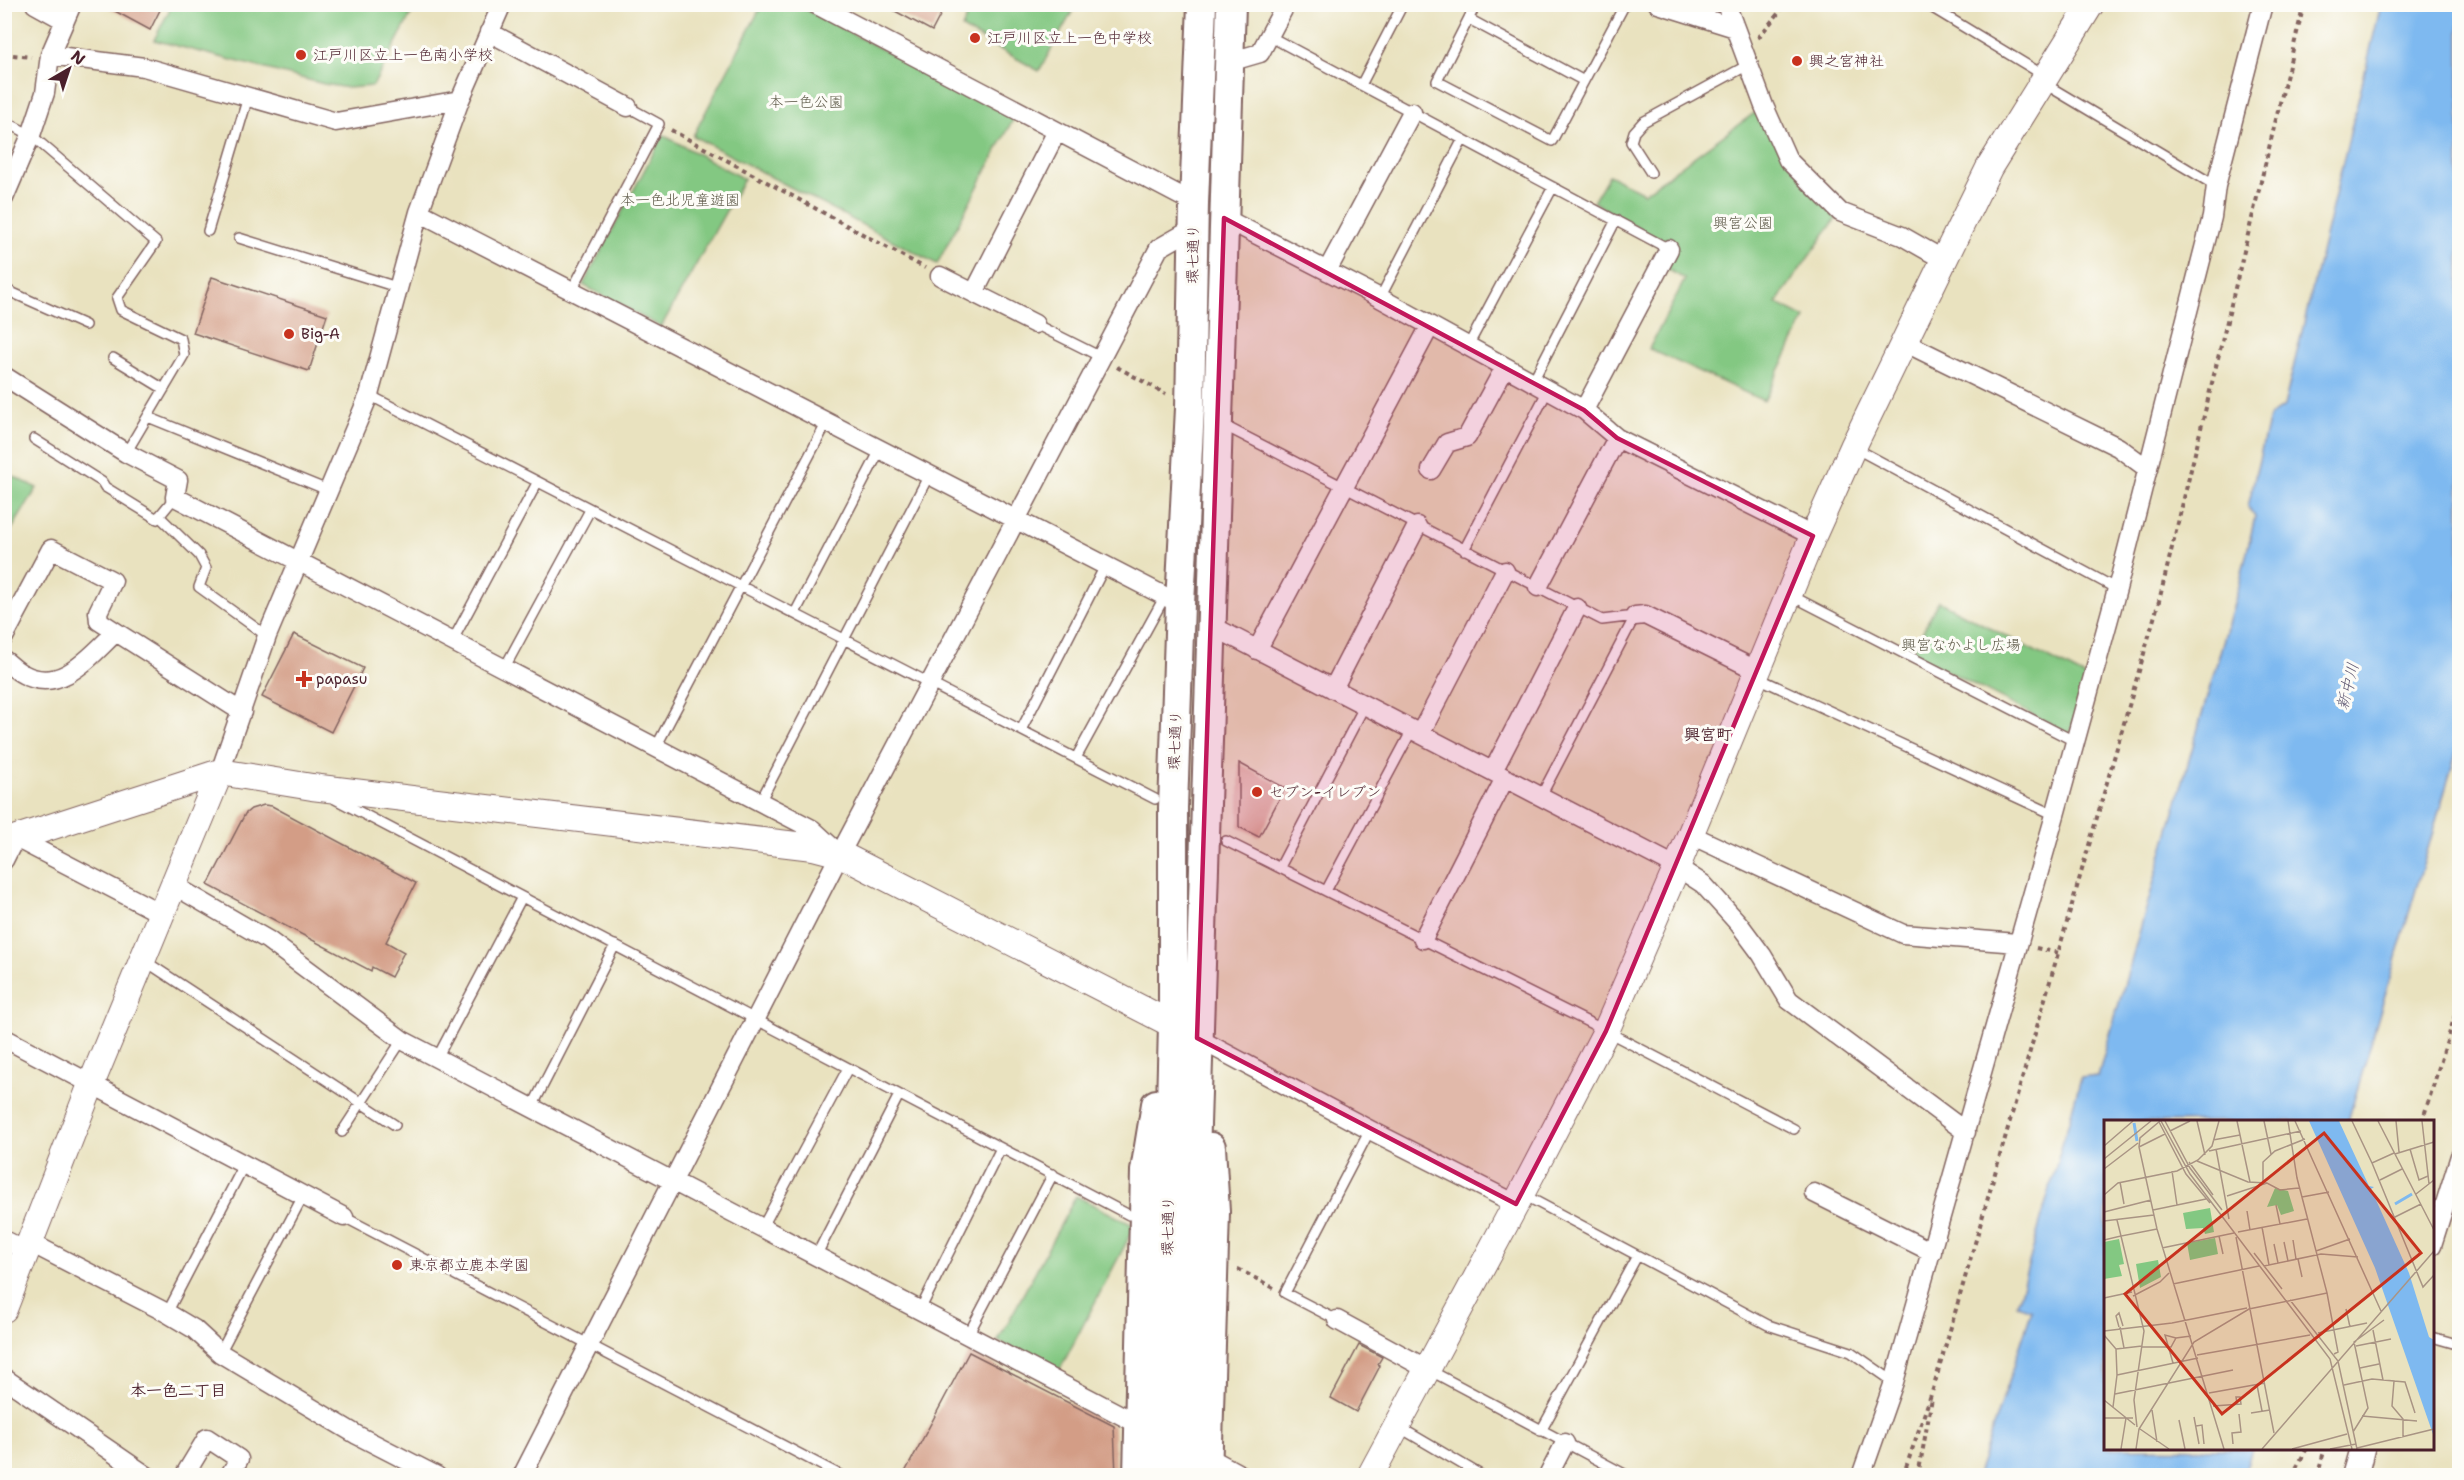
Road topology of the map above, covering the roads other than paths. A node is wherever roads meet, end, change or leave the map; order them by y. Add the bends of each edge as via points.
1 (35, 4) edge
2 (502, 4) edge
3 (815, 4) edge
4 (1202, 4) edge
5 (1231, 4) edge
6 (1286, 4) edge
7 (1403, 4) edge
8 (1476, 4) edge
9 (1625, 4) edge
10 (1658, 4) edge
11 (1726, 4) edge
12 (1926, 4) edge
13 (2091, 4) edge
14 (2263, 4) edge
15 (68, 12) edge
16 (1469, 19) junction
17 (1735, 27) junction
18 (489, 32) junction
19 (1269, 36) junction
20 (50, 57) junction
21 (1746, 59) junction
22 (1229, 62) junction
23 (2045, 80) junction
24 (1584, 81) junction
25 (1361, 85) junction
26 (248, 97) junction
27 (460, 100) junction
28 (628, 107) joint
29 (1412, 112) junction
30 (4, 121) edge
31 (1057, 131) junction
32 (31, 135) junction
33 (1463, 140) junction
34 (1651, 173) dead end
35 (2216, 186) junction
36 (1553, 187) junction
37 (4, 198) edge
38 (419, 212) junction
39 (1194, 215) junction
40 (1224, 218) junction
41 (1616, 220) junction
42 (208, 231) dead end
43 (239, 238) dead end
44 (1669, 249) joint
45 (1944, 260) junction
46 (1327, 271) junction
47 (940, 276) road end
48 (400, 288) junction
49 (4, 289) edge
50 (572, 290) junction
51 (974, 293) junction
52 (1380, 298) junction
53 (1035, 324) joint
54 (85, 325) dead end
55 (1430, 326) junction
56 (1904, 342) junction
57 (1468, 346) junction
58 (1101, 357) junction
59 (113, 358) dead end
60 (1505, 367) junction
61 (4, 376) edge
62 (1540, 386) junction
63 (164, 389) junction
64 (369, 395) junction
65 (1584, 410) junction
66 (148, 417) junction
67 (827, 422) junction
68 (1217, 422) junction
69 (1617, 438) junction
70 (34, 439) dead end
71 (1853, 447) junction
72 (880, 450) junction
73 (126, 453) junction
74 (2148, 468) junction
75 (1431, 470) dead end
76 (929, 475) junction
77 (537, 483) junction
78 (1345, 489) junction
79 (330, 490) junction
80 (175, 496) junction
81 (590, 510) junction
82 (159, 516) junction
83 (1016, 520) junction
84 (1417, 526) junction
85 (1813, 536) junction
86 (1464, 550) junction
87 (299, 560) junction
88 (1105, 566) junction
89 (1505, 571) junction
90 (743, 586) junction
91 (1538, 587) junction
92 (2117, 589) junction
93 (1790, 595) junction
94 (1172, 600) junction
95 (1577, 608) junction
96 (795, 613) junction
97 (1635, 615) junction
98 (1212, 626) junction
99 (116, 632) junction
100 (267, 636) junction
101 (4, 637) edge
102 (844, 639) junction
103 (453, 640) junction
104 (1257, 650) junction
105 (4, 660) edge
106 (505, 667) junction
107 (1757, 674) junction
108 (930, 683) junction
109 (1333, 689) junction
110 (1365, 705) junction
111 (242, 712) junction
112 (1021, 730) junction
113 (1416, 732) junction
114 (2074, 741) junction
115 (656, 747) junction
116 (1076, 758) junction
117 (220, 772) junction
118 (1499, 775) junction
119 (312, 787) junction
120 (1541, 796) junction
121 (1155, 800) dead end
122 (760, 802) junction
123 (2055, 815) junction
124 (1689, 834) junction
125 (1226, 841) dead end
126 (7, 843) edge
127 (840, 854) junction
128 (1280, 867) junction
129 (1677, 867) junction
130 (175, 886) junction
131 (1326, 891) junction
132 (522, 897) junction
133 (162, 914) junction
134 (1423, 939) junction
135 (2017, 944) junction
136 (615, 945) junction
137 (142, 960) junction
138 (756, 1021) junction
139 (1173, 1024) junction
140 (1606, 1031) junction
141 (4, 1038) edge
142 (1197, 1038) junction
143 (402, 1040) junction
144 (437, 1058) junction
145 (848, 1068) junction
146 (92, 1082) junction
147 (899, 1095) junction
148 (361, 1103) junction
149 (532, 1107) junction
150 (396, 1125) dead end
151 (1794, 1129) dead end
152 (1370, 1130) junction
153 (342, 1132) dead end
154 (1966, 1132) junction
155 (1000, 1148) junction
156 (2460, 1156) edge
157 (244, 1165) junction
158 (1053, 1174) junction
159 (672, 1182) junction
160 (1814, 1193) dead end
161 (303, 1196) junction
162 (1519, 1199) junction
163 (2453, 1201) edge
164 (1129, 1215) dead end
165 (344, 1217) joint
166 (762, 1228) junction
167 (4, 1240) edge
168 (2434, 1243) edge
169 (30, 1247) junction
170 (1932, 1252) junction
171 (816, 1256) junction
172 (1637, 1256) junction
173 (4, 1310) edge
174 (920, 1310) junction
175 (167, 1313) junction
176 (1337, 1320) joint
177 (968, 1335) junction
178 (2434, 1337) edge
179 (588, 1345) junction
180 (2460, 1345) edge
181 (220, 1353) junction
182 (1427, 1369) junction
183 (4, 1378) edge
184 (1894, 1382) junction
185 (1138, 1424) junction
186 (1397, 1426) junction
187 (1541, 1431) junction
188 (1565, 1443) junction
189 (2359, 1450) edge
190 (2370, 1450) edge
191 (1208, 1466) edge
192 (1374, 1474) edge
193 (433, 1475) edge
194 (147, 1476) edge
195 (184, 1476) edge
196 (229, 1476) edge
197 (522, 1476) edge
198 (842, 1476) edge
199 (1138, 1476) edge
200 (1162, 1476) edge
201 (1185, 1476) edge
202 (1243, 1476) edge
203 (1478, 1476) edge
204 (1548, 1476) edge
205 (1628, 1476) edge
206 (1861, 1476) edge
207 (2351, 1476) edge
208 (2363, 1476) edge

1 - 15 street
2 - 18 street
3 - 31 street
4 - 39 main road, 環七通り
5 - 22 main road, 環七通り
6 - 19 street
7 - 25 lane
8 - 16 lane
9 - 24 lane
10 - 17 street
11 - 17 street
12 - 23 lane
13 - 23 street
14 - 35 street
15 - 20 street
16 - 24 lane
16 - 24 lane via 1437,81 1552,141
17 - 21 street
18 - 27 street
18 - 28 street
19 - 22 street via 1260,53
19 - 25 lane
20 - 26 street via 144,67
20 - 32 street via 45,93
21 - 34 lane via 1642,122 1631,142
21 - 45 street via 1788,160 1840,212 1902,236
22 - 40 main road, 環七通り
23 - 35 lane
23 - 45 street via 1989,168
25 - 29 lane
26 - 27 street via 336,122
26 - 42 lane
27 - 38 street
28 - 50 lane via 659,124
29 - 33 lane
29 - 46 street
30 - 32 lane
31 - 39 street
31 - 51 street
32 - 37 street
32 - 63 lane via 156,242 117,298 121,310 181,339 184,355
33 - 36 lane
33 - 52 lane
35 - 74 street via 2212,217
36 - 41 lane
36 - 57 lane
38 - 48 street
38 - 50 street
39 - 58 street via 1159,248
39 - 94 main road, 環七通り via 1190,408
40 - 46 street
40 - 68 main road, 環七通り
41 - 44 lane
41 - 62 lane
43 - 48 lane
44 - 65 street
45 - 56 street
46 - 52 street
47 - 51 street
48 - 64 street
49 - 54 lane
50 - 67 street
51 - 53 street
52 - 55 street
53 - 58 lane
55 - 57 street
55 - 78 street
56 - 71 street
56 - 74 street via 2118,447
57 - 60 street
58 - 83 street
59 - 63 lane
60 - 62 street
60 - 75 street via 1467,437 1447,443
61 - 73 street
62 - 65 street
62 - 86 lane
63 - 66 lane
64 - 77 lane
64 - 79 street
65 - 69 street
66 - 73 lane
66 - 79 lane
67 - 72 street
67 - 90 lane
68 - 78 lane
68 - 98 main road, 環七通り
69 - 85 street
69 - 91 street
70 - 82 lane via 105,487 157,519
71 - 85 street
71 - 92 lane
72 - 76 street
72 - 96 lane
73 - 80 street via 178,480
74 - 92 street
76 - 83 street
76 - 102 lane
77 - 81 lane
77 - 103 lane
78 - 84 lane
78 - 104 street
79 - 87 street
80 - 82 lane
80 - 87 street
81 - 90 lane
81 - 106 lane
82 - 100 lane via 200,555 206,568 199,587
83 - 88 street
83 - 108 street
84 - 86 lane
84 - 109 street
85 - 93 street
86 - 89 lane
87 - 100 street
87 - 103 street
88 - 94 street
88 - 112 lane
89 - 91 lane
89 - 113 street
90 - 96 lane
90 - 115 lane
91 - 95 lane
92 - 114 street
93 - 107 street
93 - 114 lane
94 - 116 lane
94 - 139 main road, 環七通り
95 - 97 lane via 1602,620
95 - 118 street
96 - 102 lane
97 - 107 street via 1645,615
97 - 120 lane
98 - 104 street
98 - 142 main road, 環七通り
99 - 101 street via 99,621 98,612 112,581 51,549
99 - 105 street via 60,679 37,679
99 - 111 street
100 - 111 street
102 - 108 lane
102 - 122 lane
103 - 106 street
104 - 109 street
106 - 115 street
107 - 123 lane
107 - 124 street
108 - 112 lane
108 - 127 street
109 - 110 street
110 - 113 street
110 - 128 lane
111 - 117 street
112 - 116 lane
113 - 118 street
113 - 131 lane
114 - 123 street
115 - 122 street
116 - 121 lane
117 - 119 street
117 - 126 street
117 - 130 street
118 - 120 street
118 - 134 street
119 - 127 street via 813,847
119 - 132 lane
120 - 129 street
122 - 127 street via 812,829
123 - 135 street
124 - 129 street
124 - 135 street via 1903,934
125 - 128 lane
126 - 133 street
127 - 138 street
127 - 139 street
128 - 131 lane
129 - 140 street
129 - 154 street via 1703,884 1738,924 1789,1000
130 - 133 street
130 - 143 street via 268,940
131 - 134 lane
132 - 136 lane
132 - 144 lane
133 - 137 street
134 - 140 lane
135 - 154 street
136 - 138 lane
136 - 149 lane
137 - 146 street
137 - 148 lane
138 - 145 lane
138 - 159 street
139 - 142 street
139 - 185 main road via 1145,1171
139 - 200 main road, 環七通り
140 - 151 lane
140 - 162 street
141 - 146 street
142 - 152 street
142 - 191 main road via 1210,1127 1215,1212
142 - 201 main road, 環七通り
143 - 144 street
143 - 148 lane
144 - 149 street
145 - 147 lane
145 - 166 lane
146 - 157 street
146 - 169 street
147 - 155 lane
147 - 171 lane
148 - 150 lane
148 - 153 lane
149 - 159 street
152 - 162 street
152 - 176 lane via 1285,1293
154 - 170 street
155 - 158 lane
155 - 174 lane
156 - 163 street
157 - 161 street
157 - 175 lane
158 - 164 lane
158 - 177 lane
159 - 166 street
159 - 179 street
160 - 170 street
161 - 165 street
161 - 181 lane
162 - 172 lane
162 - 182 street
163 - 168 street
165 - 179 lane
166 - 171 street
167 - 169 street
169 - 173 street
169 - 175 street
170 - 184 street
171 - 174 street
172 - 184 lane via 1768,1325 1851,1352
172 - 187 lane
174 - 177 street
175 - 181 street via 194,1329
176 - 182 street
177 - 185 street
178 - 180 lane
179 - 197 street
179 - 198 lane
181 - 193 street via 357,1435
182 - 186 street
182 - 187 lane
183 - 194 street
184 - 206 street
185 - 199 main road
186 - 192 street
186 - 203 lane
187 - 188 lane
188 - 204 street
188 - 205 lane
189 - 207 street
190 - 208 lane
191 - 202 street
195 - 196 street via 207,1438 239,1459

